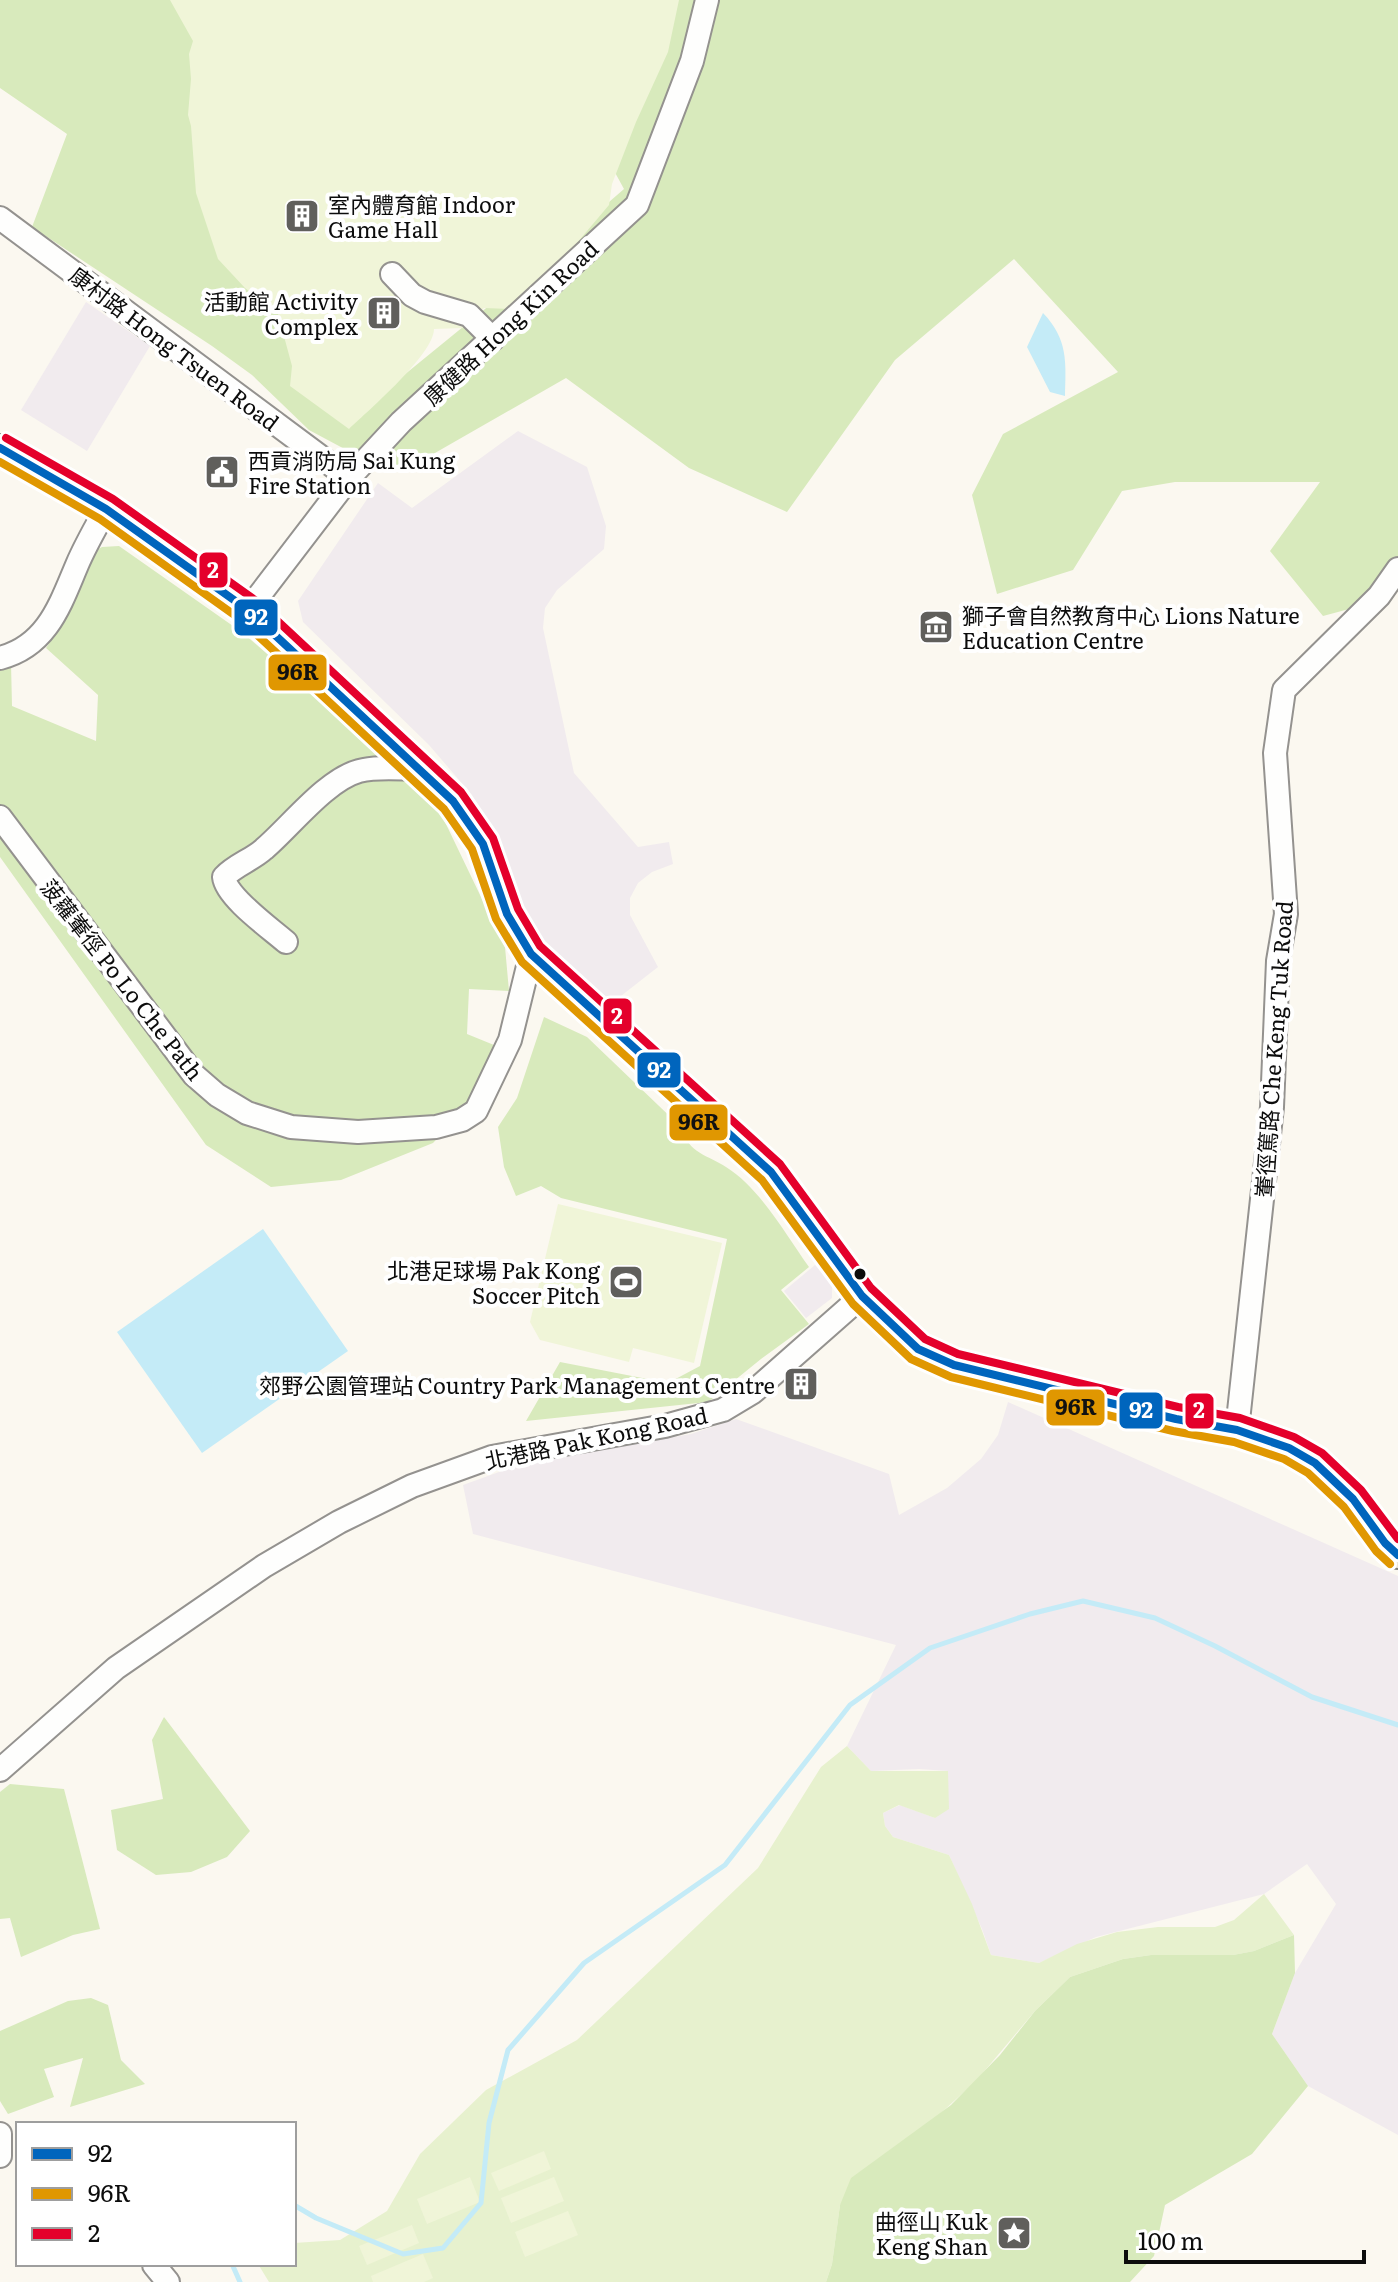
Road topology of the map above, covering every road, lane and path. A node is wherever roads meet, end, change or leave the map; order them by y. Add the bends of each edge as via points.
1 (707, 0) edge
2 (0, 218) edge
3 (392, 274) dead end
4 (493, 339) junction
5 (0, 448) edge
6 (349, 478) junction
7 (106, 509) junction
8 (1398, 569) edge
9 (248, 610) junction
10 (0, 658) edge
11 (420, 769) junction
12 (0, 817) edge
13 (286, 942) dead end
14 (531, 954) junction
15 (862, 1296) junction
16 (1237, 1430) junction
17 (1398, 1555) edge
18 (0, 1770) edge
19 (0, 2134) edge
20 (0, 2156) edge
21 (155, 2266) edge
22 (168, 2282) edge

1 - 4 street, 康健路 Hong Kin Road via 692,61 637,205
2 - 6 street, 康村路 Hong Tsuen Road
3 - 4 street via 425,302 469,315
4 - 6 street, 康健路 Hong Kin Road via 401,422
5 - 7 main road
6 - 9 street, 康健路 Hong Kin Road
7 - 9 main road
7 - 10 street via 51,624 33,642
8 - 16 street, 輋徑篤路 Che Keng Tuk Road via 1379,596 1284,690 1275,753 1286,914 1278,961 1272,1107
9 - 11 main road
11 - 13 street via 356,772 224,877 234,896
11 - 14 main road via 460,807 477,833 507,914
12 - 14 street, 菠蘿輋徑 Po Lo Che Path via 194,1075 247,1113 291,1127 358,1132 436,1127 476,1111 510,1040
14 - 15 main road via 771,1172
15 - 16 main road via 918,1349 954,1365
15 - 18 street, 北港路 Pak Kong Road via 753,1392 723,1410 665,1426 492,1457 412,1486 339,1522 264,1566 116,1668
16 - 17 main road via 1315,1463 1353,1499
19 - 20 street
21 - 22 street

